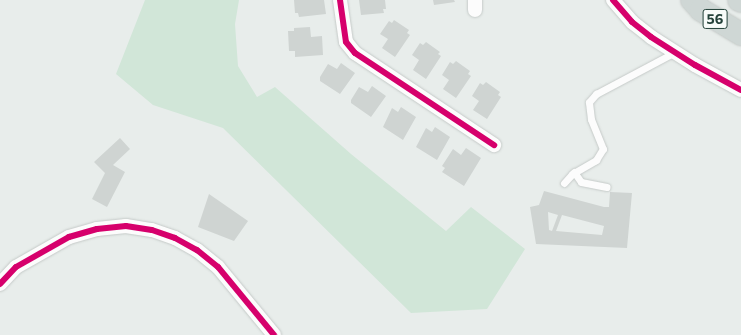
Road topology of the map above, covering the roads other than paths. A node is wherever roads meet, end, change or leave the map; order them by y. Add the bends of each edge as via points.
1 (340, 0) edge
2 (614, 0) edge
3 (692, 0) edge
4 (741, 34) edge
5 (675, 52) junction
6 (741, 90) edge
7 (494, 145) dead end
8 (574, 172) junction
9 (564, 183) dead end
10 (607, 187) dead end
11 (0, 284) edge
12 (270, 332) edge

1 - 7 street via 346,42 355,53
2 - 5 street via 632,22
3 - 4 main road, 56 via 701,10
5 - 6 street
5 - 8 lane via 596,94 590,102 592,119 603,149 596,160
8 - 9 lane
8 - 10 lane via 581,182
11 - 12 street via 16,267 69,237 97,228 126,226 152,230 175,238 197,250 218,267

